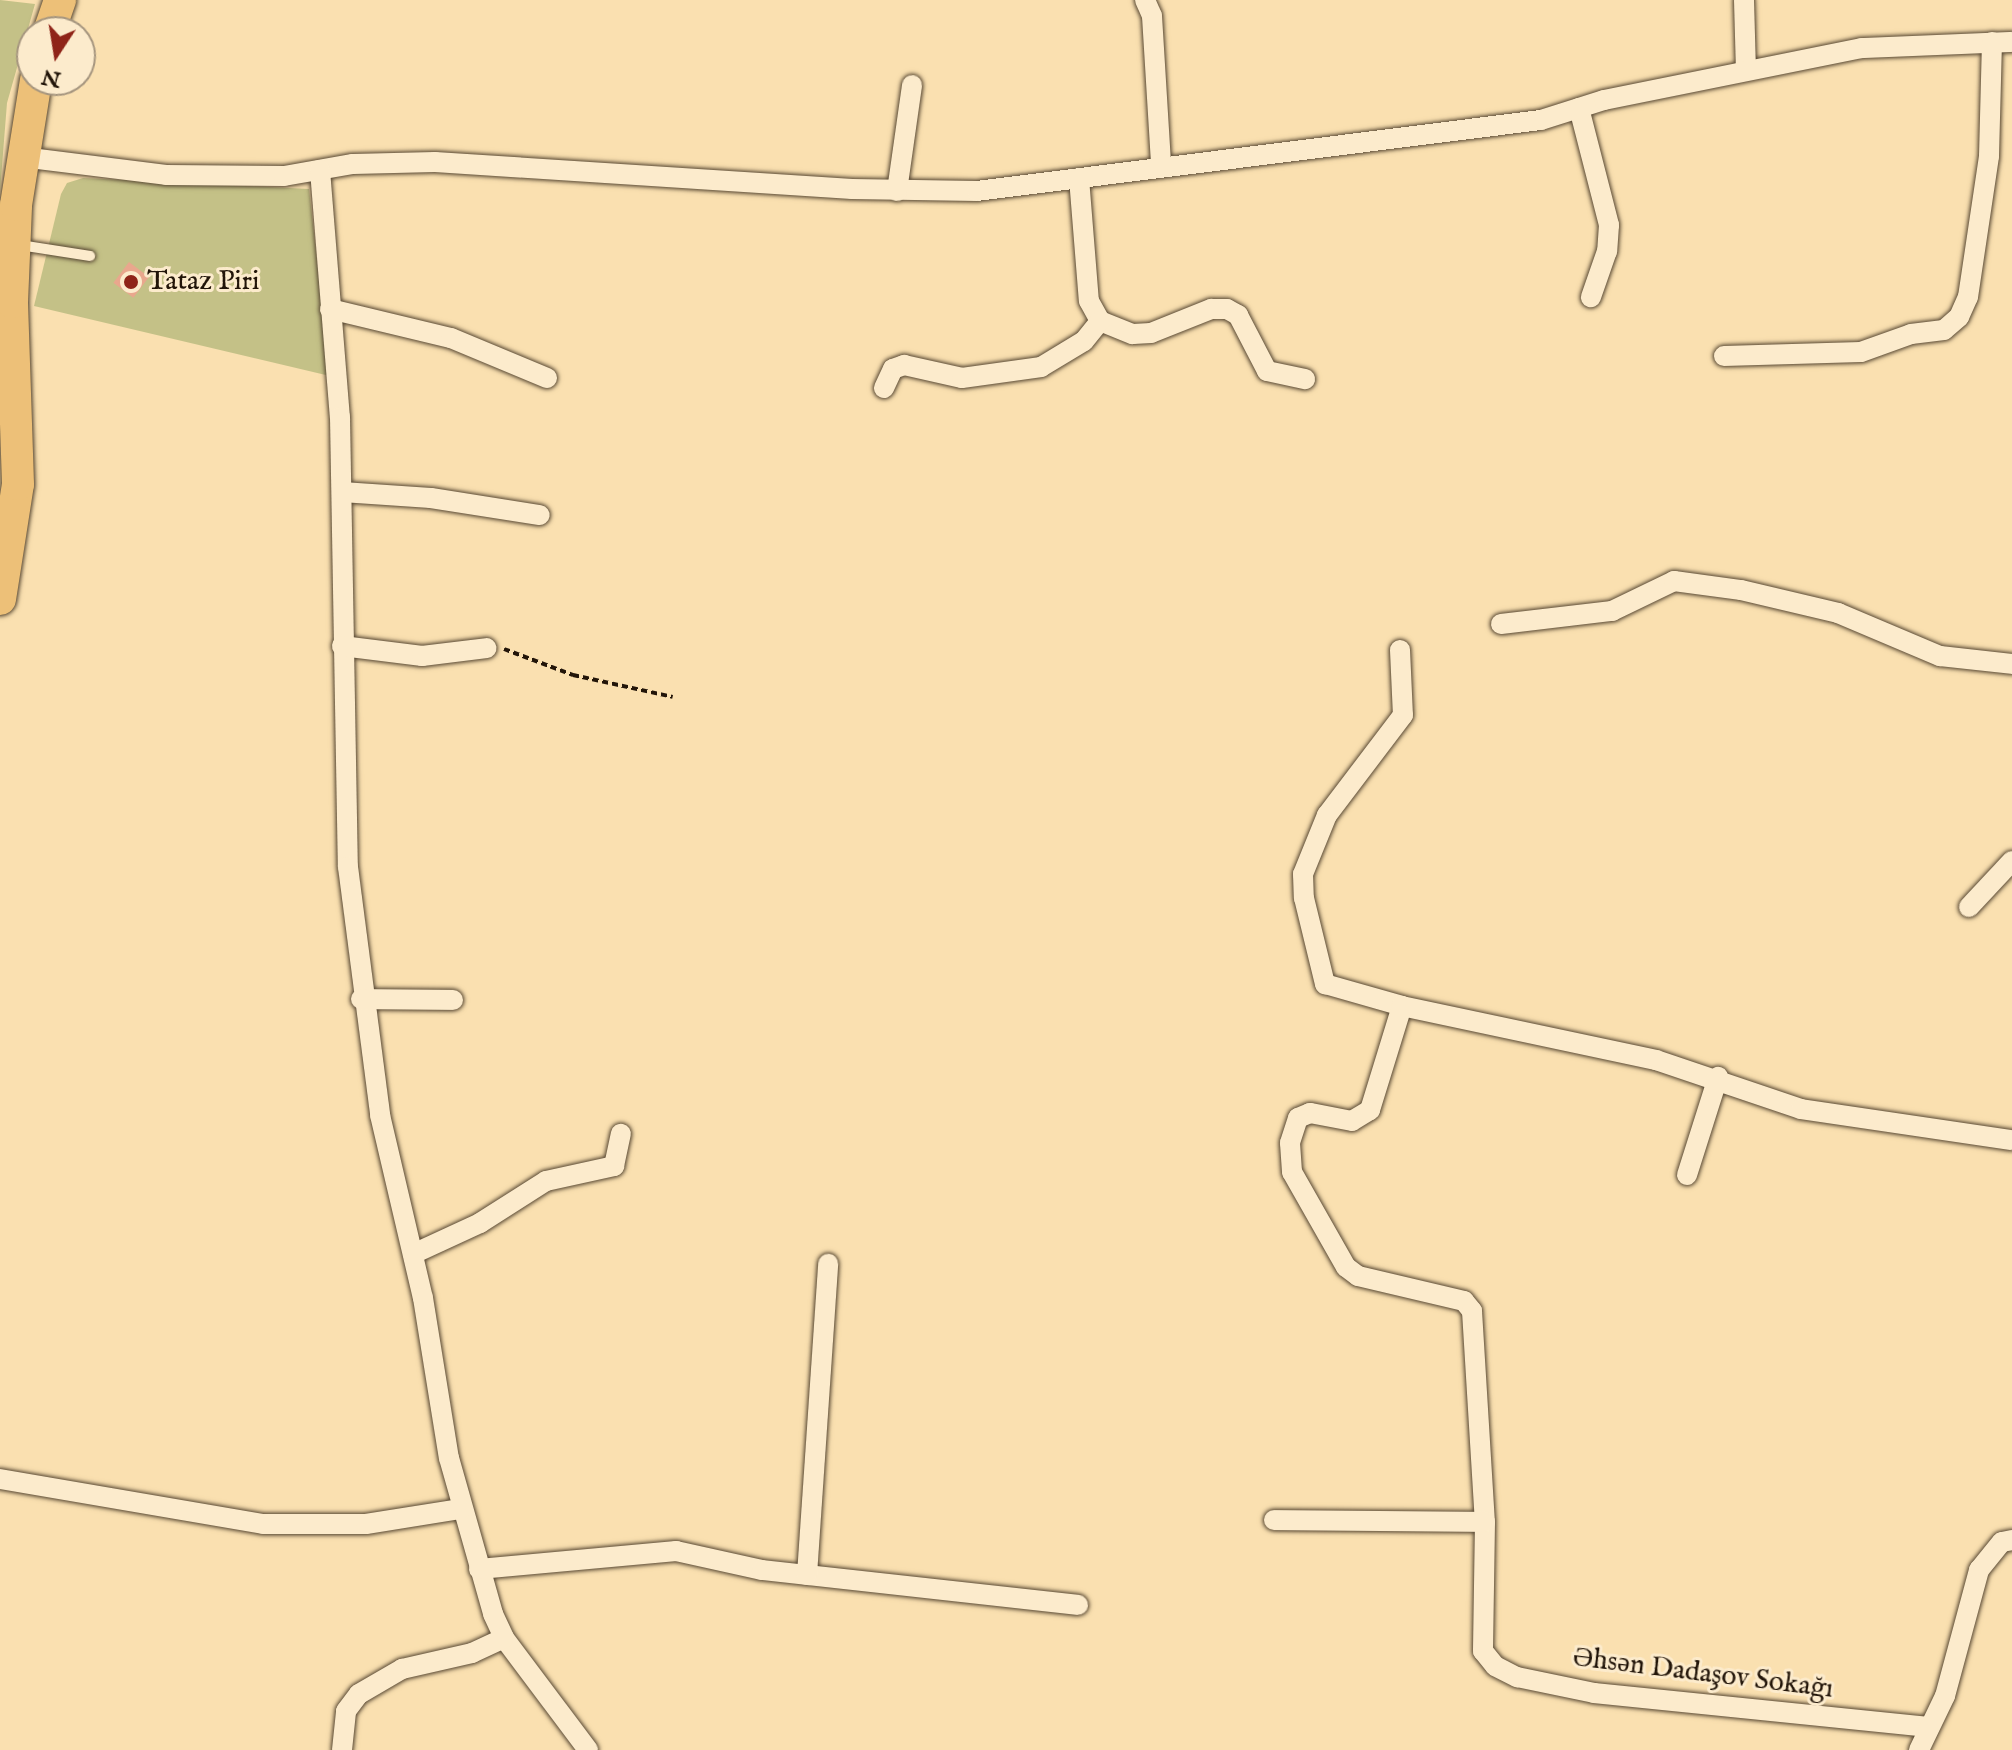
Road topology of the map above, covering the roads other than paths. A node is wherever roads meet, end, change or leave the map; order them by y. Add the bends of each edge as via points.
1 (1145, 0) edge
2 (1744, 0) edge
3 (2002, 42) edge
4 (1746, 70) junction
5 (912, 85) dead end
6 (33, 96) edge
7 (1579, 108) junction
8 (22, 157) junction
9 (1161, 165) junction
10 (320, 170) junction
11 (1079, 178) junction
12 (897, 191) junction
13 (14, 244) junction
14 (90, 256) dead end
15 (1591, 297) dead end
16 (330, 309) junction
17 (1100, 321) junction
18 (1724, 356) dead end
19 (547, 378) dead end
20 (1305, 379) dead end
21 (884, 388) dead end
22 (342, 492) junction
23 (540, 515) dead end
24 (0, 599) edge
25 (1501, 624) dead end
26 (342, 646) junction
27 (487, 648) road end
28 (1400, 650) dead end
29 (2012, 664) edge
30 (2012, 861) edge
31 (1969, 907) dead end
32 (361, 999) junction
33 (453, 1000) dead end
34 (1402, 1006) junction
35 (1718, 1077) junction
36 (621, 1134) dead end
37 (2012, 1140) edge
38 (1687, 1175) dead end
39 (413, 1254) junction
40 (828, 1264) dead end
41 (0, 1479) edge
42 (461, 1509) junction
43 (1274, 1520) dead end
44 (1485, 1522) junction
45 (2012, 1540) edge
46 (479, 1569) junction
47 (807, 1575) junction
48 (1078, 1605) dead end
49 (504, 1638) junction
50 (1926, 1727) junction
51 (342, 1750) edge
52 (588, 1750) edge
53 (1919, 1750) edge

1 - 9 street via 1152,16
2 - 4 street
3 - 4 street via 1862,48
3 - 18 street via 1968,297 1959,317 1944,330 1911,334 1861,352
4 - 7 street
5 - 12 street
6 - 8 main road
7 - 9 street via 1541,120
7 - 15 street via 1609,225 1607,251
8 - 10 street via 166,175 258,177
8 - 13 main road
9 - 11 street
10 - 12 street via 435,162
10 - 16 street
11 - 12 street via 977,191
11 - 17 street via 1089,301
13 - 14 lane
13 - 24 main road via 18,484
16 - 19 street via 451,338
16 - 22 street
17 - 20 street via 1133,334 1151,333 1211,309 1227,309 1238,315 1267,371
17 - 21 street via 1084,341 1041,367 962,378 904,365 893,369
22 - 23 street via 431,498
22 - 26 street
25 - 29 street via 1612,611 1674,581 1838,613 1940,656
26 - 27 street via 422,656
26 - 32 street via 348,867
28 - 34 street via 1403,715 1327,815 1303,874 1325,984
30 - 31 street
32 - 33 street
32 - 39 street via 380,1115
34 - 35 street
34 - 44 street via 1370,1110 1352,1121 1310,1113 1298,1118 1290,1143 1292,1172 1346,1267 1358,1276 1464,1301 1472,1311
35 - 37 street via 1801,1109
35 - 38 street
36 - 39 street via 614,1166 546,1181 480,1223
39 - 42 street
40 - 47 street
41 - 42 street via 263,1524 366,1524
42 - 46 street
43 - 44 street
44 - 50 street, Əhsən Dadaşov Sokağı via 1483,1651 1495,1666 1517,1677 1594,1693
45 - 50 street via 2002,1542 1979,1570 1945,1696
46 - 47 street via 676,1551
46 - 49 street
47 - 48 street
49 - 51 street via 472,1653 402,1669 359,1694 346,1711
49 - 52 street
50 - 53 street

